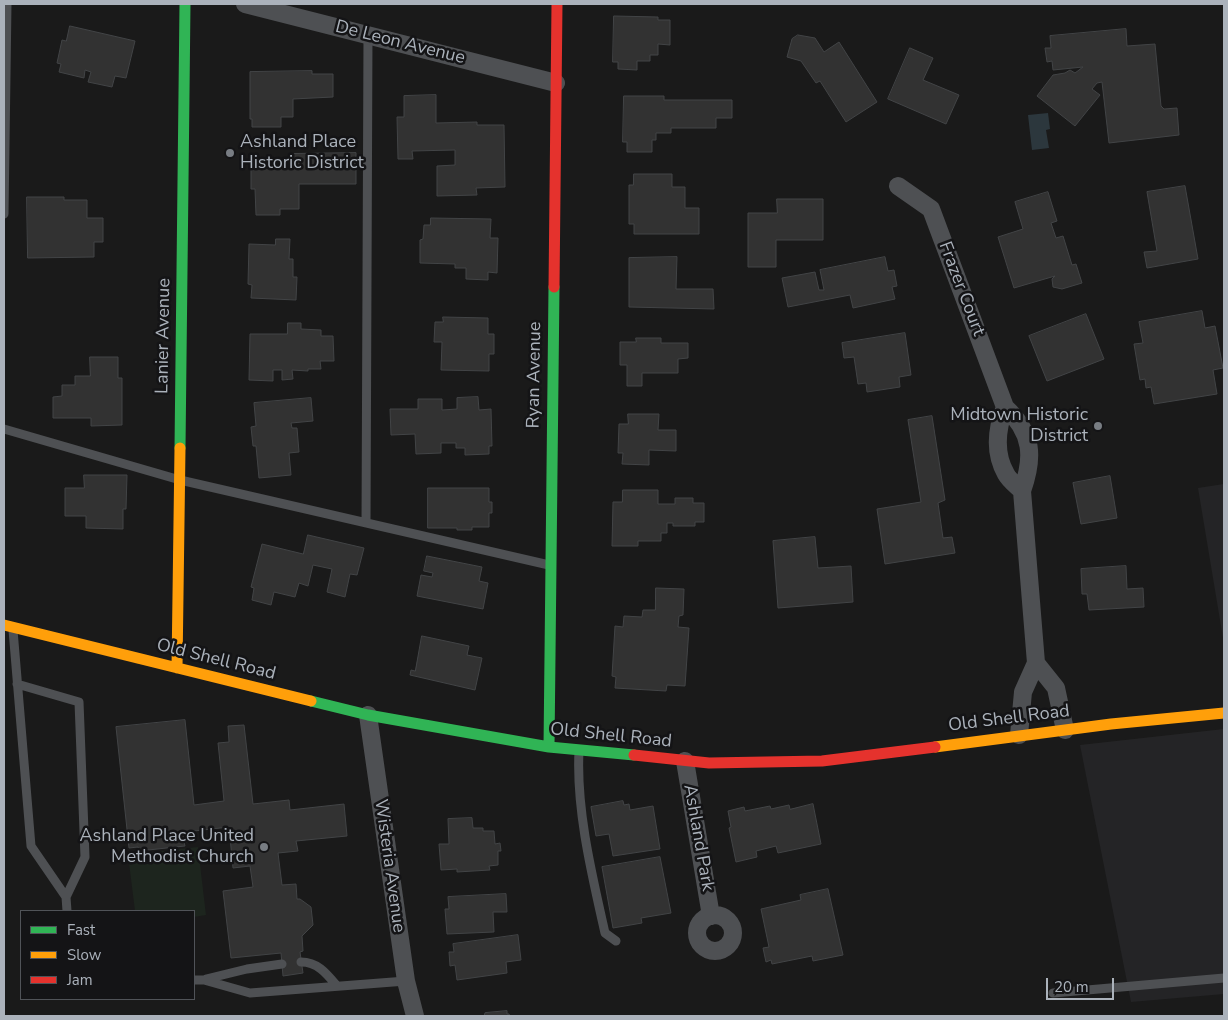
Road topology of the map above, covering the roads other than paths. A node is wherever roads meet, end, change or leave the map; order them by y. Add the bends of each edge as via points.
1 (7, 4) edge
2 (185, 4) edge
3 (245, 4) edge
4 (557, 4) edge
5 (368, 35) junction
6 (556, 83) junction
7 (898, 186) dead end
8 (4, 214) edge
9 (1005, 407) junction
10 (4, 430) edge
11 (180, 480) junction
12 (1022, 491) junction
13 (366, 523) junction
14 (550, 566) junction
15 (8, 626) edge
16 (1036, 663) junction
17 (177, 668) junction
18 (17, 684) junction
19 (1224, 713) edge
20 (368, 715) junction
21 (1065, 730) junction
22 (1018, 735) junction
23 (549, 747) junction
24 (579, 750) junction
25 (685, 761) junction
26 (66, 897) junction
27 (67, 910) edge
28 (712, 916) dead end
29 (616, 941) dead end
30 (301, 962) dead end
31 (282, 964) dead end
32 (1224, 978) edge
33 (195, 980) edge
34 (204, 980) junction
35 (406, 981) junction
36 (337, 986) junction
37 (1053, 993) dead end
38 (415, 1016) edge

1 - 8 lane
2 - 11 street, Lanier Avenue
3 - 5 street, De Leon Avenue
4 - 6 street, Ryan Avenue
5 - 6 street, De Leon Avenue
5 - 13 lane
6 - 14 street, Ryan Avenue
7 - 9 street, Frazer Court via 931,209
9 - 12 street via 999,425 998,450 1006,474
9 - 12 street, Frazer Court via 1018,419 1029,444 1030,470
10 - 11 lane
11 - 13 lane
11 - 17 street, Lanier Avenue
12 - 16 street, Frazer Court
13 - 14 lane
14 - 23 street, Ryan Avenue
15 - 17 street, Old Shell Road
15 - 18 lane
16 - 21 street via 1056,688
16 - 22 street, Frazer Court via 1023,692
17 - 20 street, Old Shell Road
18 - 26 lane via 31,846
18 - 26 lane via 79,702 85,857
19 - 21 street, Old Shell Road
20 - 23 street, Old Shell Road
20 - 35 street, Wisteria Avenue
21 - 22 street, Old Shell Road
22 - 25 street, Old Shell Road via 822,761
23 - 24 street, Old Shell Road
24 - 25 street, Old Shell Road
24 - 29 lane via 578,780 593,874 605,933
25 - 28 street, Ashland Park
26 - 27 lane
30 - 36 lane via 313,963
31 - 34 lane via 247,968
32 - 37 lane
33 - 34 lane
34 - 36 lane via 250,993
35 - 36 lane
35 - 38 street, Wisteria Avenue

